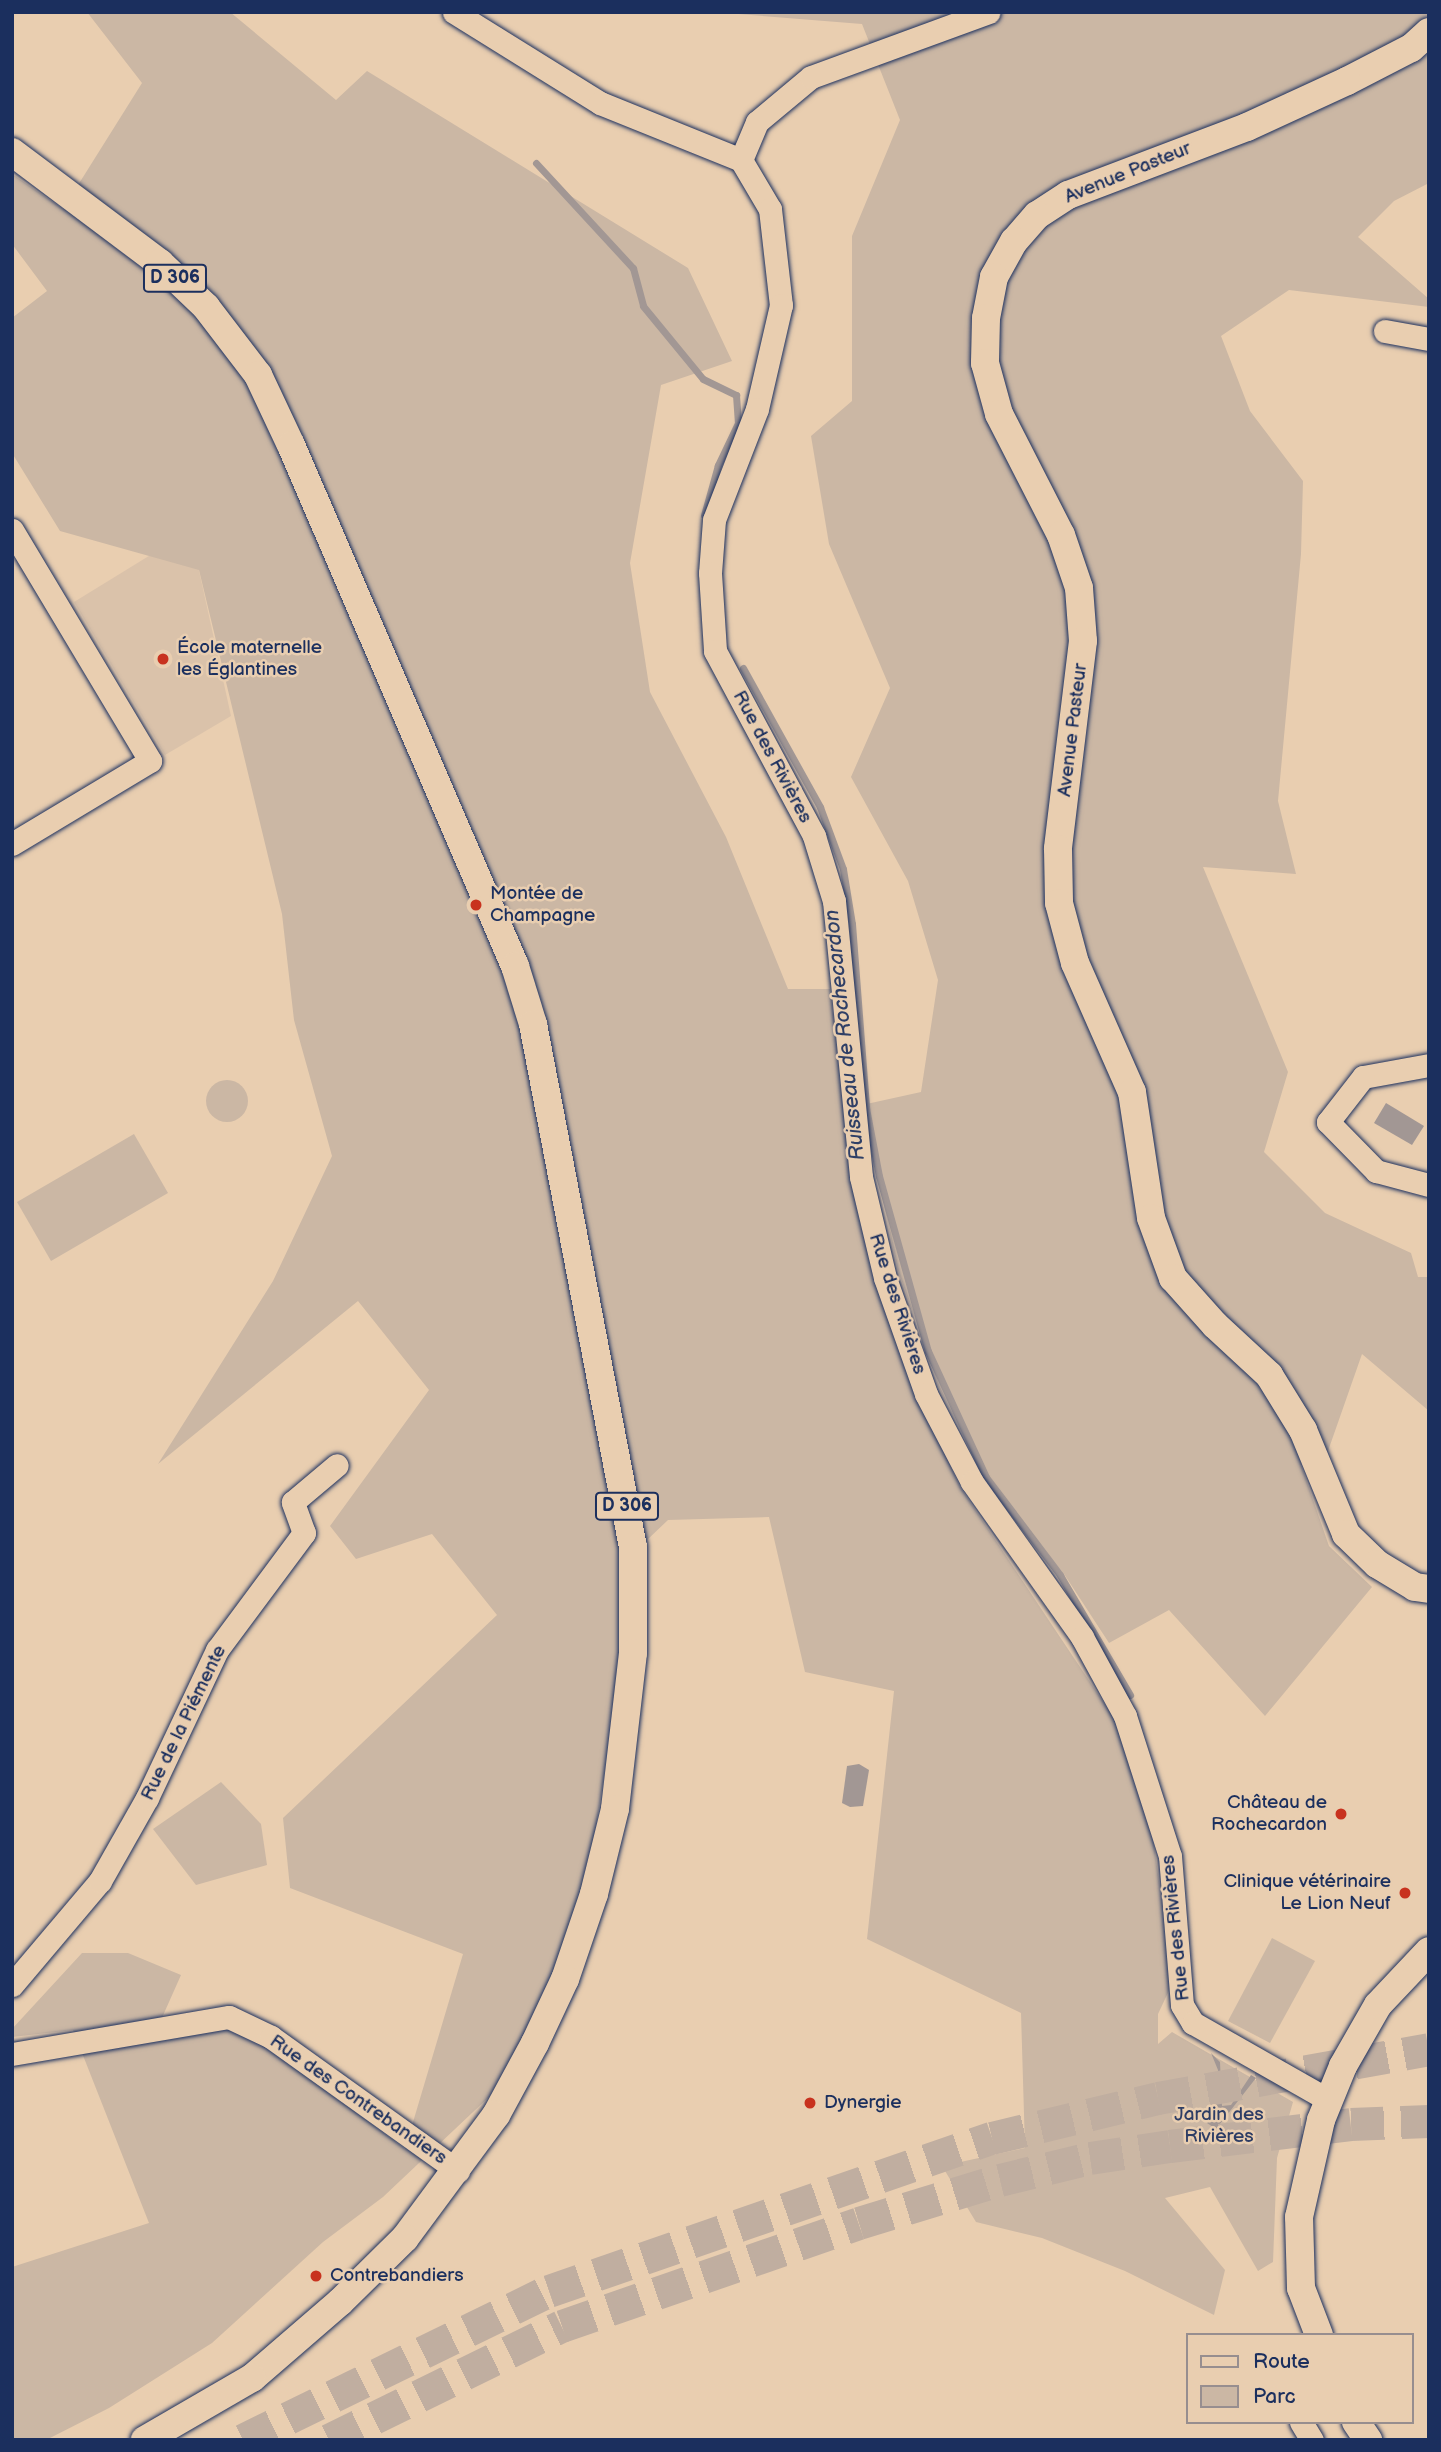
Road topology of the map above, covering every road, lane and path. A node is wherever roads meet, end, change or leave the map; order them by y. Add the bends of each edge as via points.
1 (454, 12) edge
2 (989, 12) edge
3 (1429, 32) edge
4 (12, 152) edge
5 (741, 160) junction
6 (1385, 331) dead end
7 (1429, 339) edge
8 (12, 530) edge
9 (12, 844) edge
10 (1429, 1065) edge
11 (1429, 1185) edge
12 (337, 1465) dead end
13 (1429, 1589) edge
14 (1429, 1951) edge
15 (12, 1985) edge
16 (12, 2054) edge
17 (1327, 2099) junction
18 (458, 2171) junction
19 (1318, 2333) edge
20 (1302, 2424) edge
21 (1357, 2424) edge
22 (145, 2440) edge
23 (1312, 2440) edge
24 (1368, 2440) edge

1 - 5 street via 600,103
2 - 5 street via 811,77 757,122
3 - 13 main road, Avenue Pasteur via 1410,48 1347,81 1247,127 1068,195 1037,215 1013,241 994,278 985,352 999,414 1061,535 1079,588 1083,641 1058,849 1059,903 1075,963 1132,1092 1151,1218 1173,1278 1269,1375 1303,1430 1346,1534 1377,1564 1415,1587
4 - 18 main road, D 306 via 150,255 206,307 258,375 518,977 535,1038 633,1547 628,1725 615,1809 594,1894 565,1979 535,2043
5 - 17 street, Rue des Rivières via 770,209 781,305 757,409 714,520 710,573 715,651 814,836 834,901 861,1177 885,1278 926,1394 972,1482 1082,1637 1125,1716 1170,1856 1182,2005 1193,2023
6 - 7 street
8 - 9 street via 150,761
10 - 11 street via 1363,1077 1328,1122 1376,1171
12 - 15 street, Rue de la Piémente via 293,1503 304,1533 217,1650 147,1798 100,1881
14 - 17 main road via 1378,2005
16 - 18 street, Rue des Contrebandiers via 229,2017 271,2037
17 - 19 main road via 1299,2217 1301,2288
18 - 22 main road, D 306 via 405,2238 252,2378
20 - 23 street
21 - 24 main road

